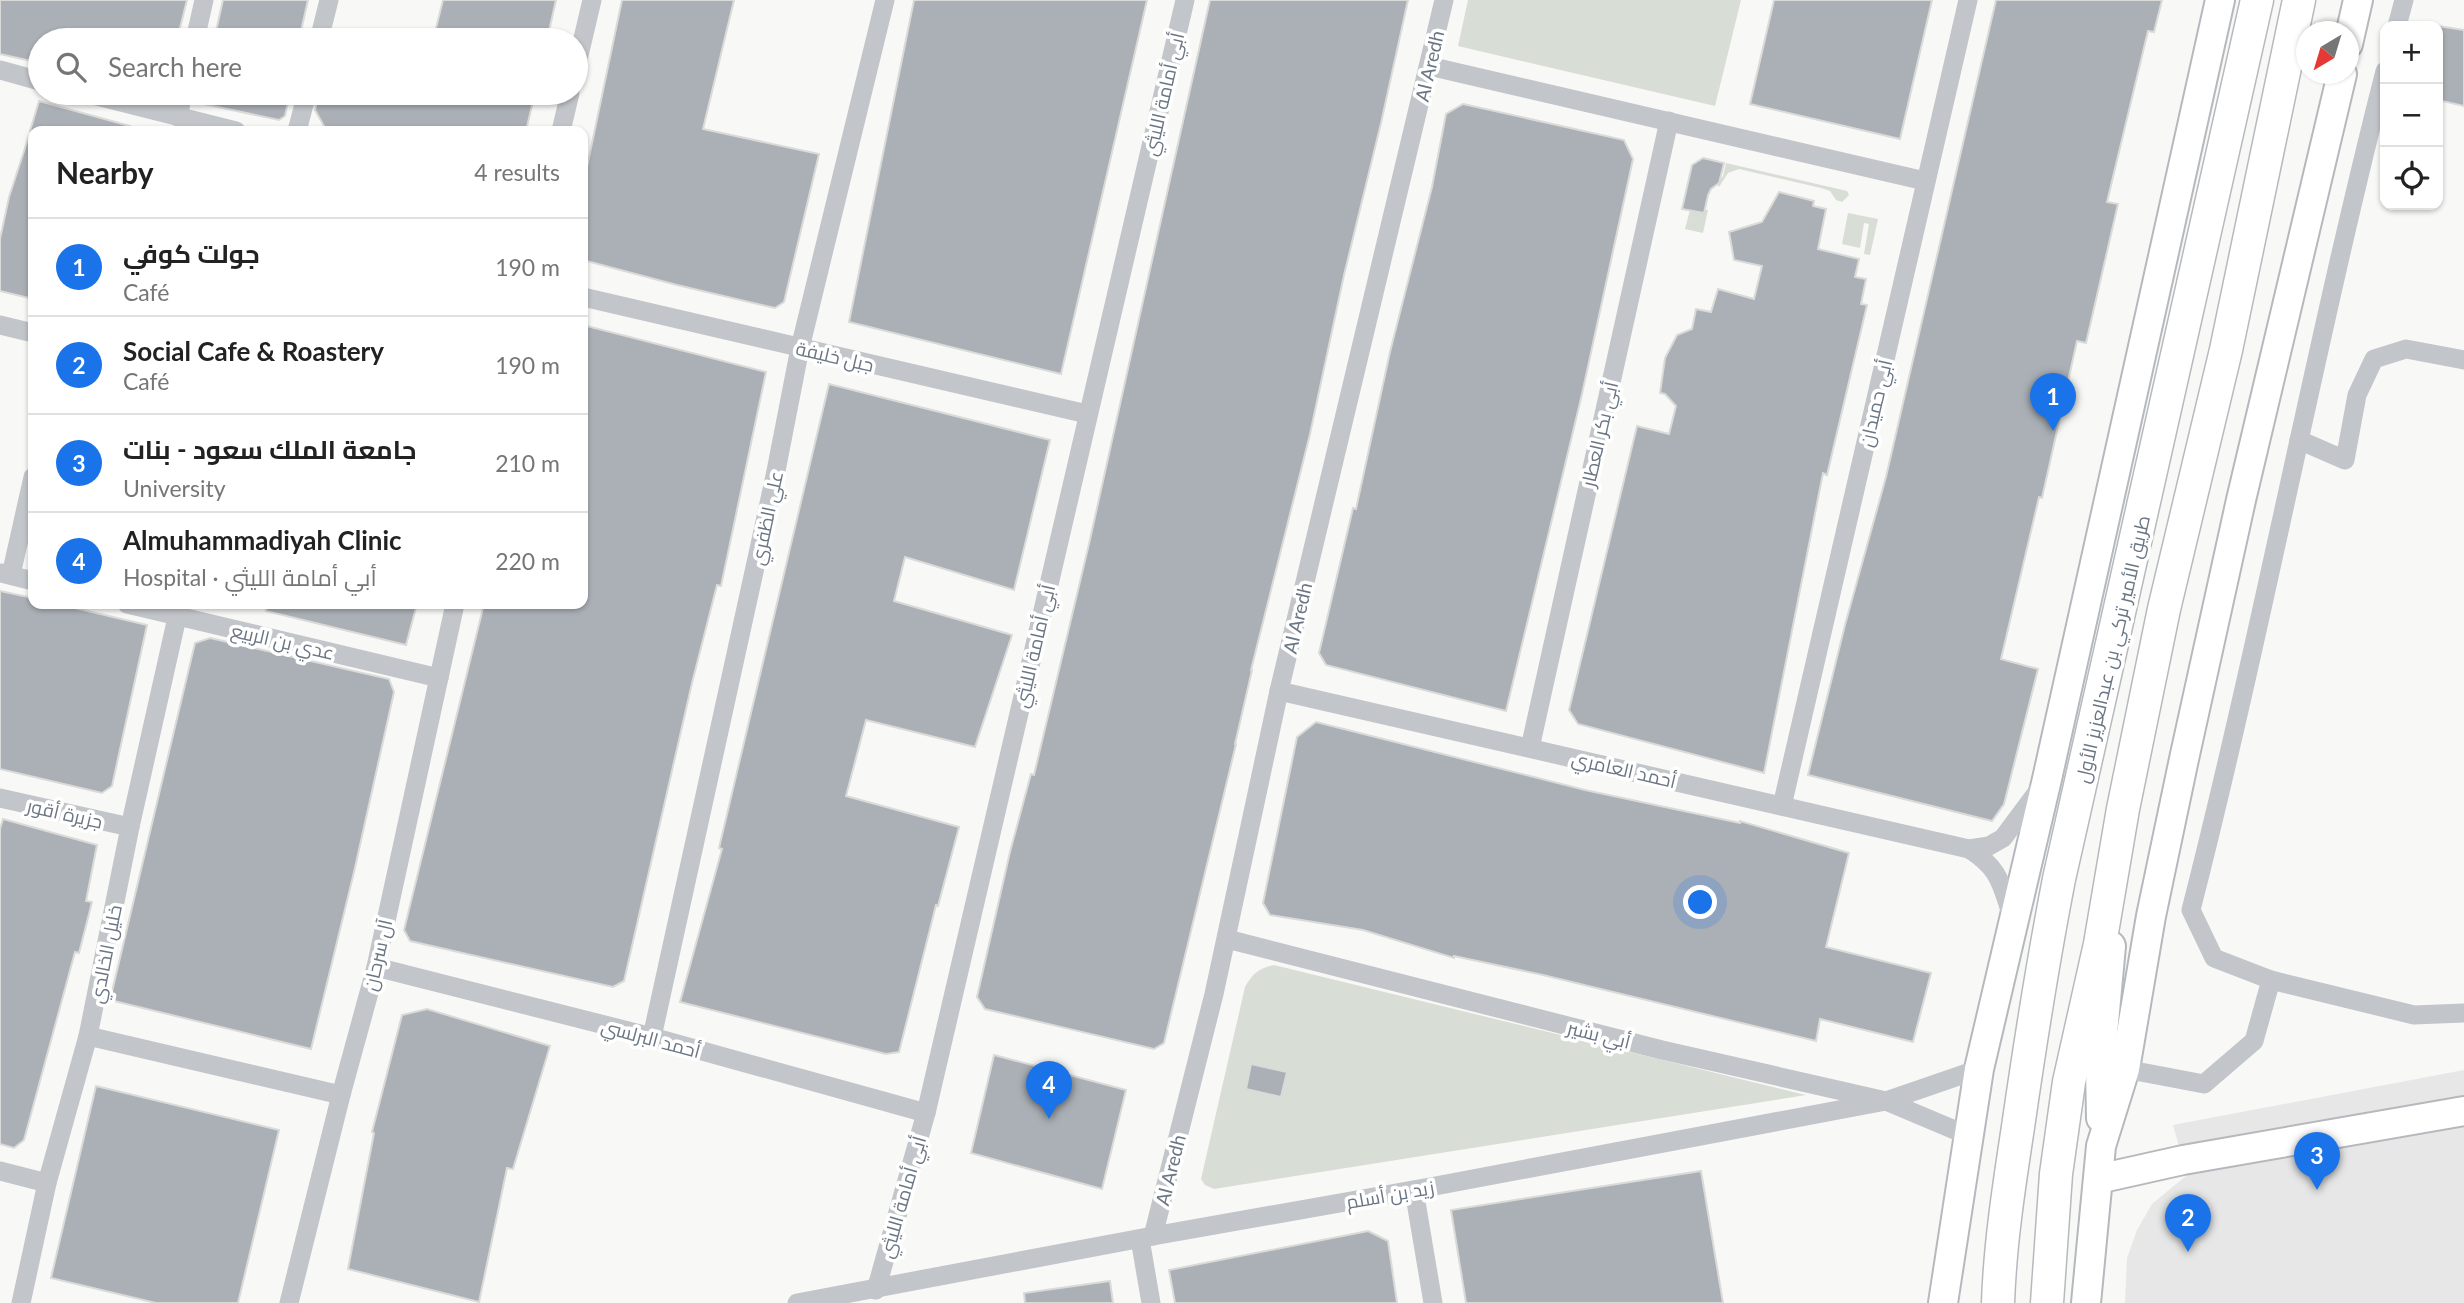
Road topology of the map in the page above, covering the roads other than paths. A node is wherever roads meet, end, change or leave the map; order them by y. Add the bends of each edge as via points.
1 (204, 0) edge
2 (329, 0) edge
3 (592, 0) edge
4 (884, 0) edge
5 (1185, 0) edge
6 (1444, 0) edge
7 (1968, 0) edge
8 (2220, 0) edge
9 (2257, 0) edge
10 (2299, 0) edge
11 (2358, 0) edge
12 (2404, 0) edge
13 (2353, 21) edge
14 (2398, 21) edge
15 (198, 28) edge
16 (323, 28) edge
17 (585, 28) edge
18 (1429, 65) junction
19 (0, 70) edge
20 (28, 78) edge
21 (2340, 84) edge
22 (2382, 84) edge
23 (132, 105) edge
24 (180, 105) edge
25 (304, 105) edge
26 (567, 105) edge
27 (178, 117) junction
28 (1669, 121) junction
29 (215, 126) edge
30 (298, 126) edge
31 (562, 126) edge
32 (1925, 181) junction
33 (588, 298) edge
34 (0, 325) edge
35 (28, 332) edge
36 (800, 348) junction
37 (2464, 360) edge
38 (1087, 414) junction
39 (2299, 440) junction
40 (28, 495) edge
41 (6, 574) edge
42 (28, 580) edge
43 (454, 609) edge
44 (178, 610) edge
45 (439, 678) junction
46 (1279, 691) junction
47 (1530, 748) junction
48 (2047, 779) junction
49 (0, 798) edge
50 (1782, 806) junction
51 (2123, 809) junction
52 (130, 827) junction
53 (1969, 849) junction
54 (2014, 924) junction
55 (1227, 939) junction
56 (376, 967) junction
57 (2271, 979) junction
58 (2464, 1013) edge
59 (88, 1036) junction
60 (652, 1037) junction
61 (1979, 1069) junction
62 (2125, 1069) junction
63 (341, 1095) junction
64 (1886, 1101) junction
65 (2464, 1111) edge
66 (926, 1112) junction
67 (1969, 1136) junction
68 (2101, 1146) junction
69 (0, 1171) edge
70 (2098, 1179) junction
71 (47, 1182) junction
72 (1414, 1190) junction
73 (1147, 1237) junction
74 (1998, 1288) edge
75 (876, 1290) junction
76 (856, 1298) edge
77 (21, 1303) edge
78 (289, 1303) edge
79 (797, 1303) edge
80 (1151, 1303) edge
81 (1433, 1303) edge
82 (1943, 1303) edge
83 (1991, 1303) edge
84 (2047, 1303) edge
85 (2086, 1303) edge

1 - 15 street
2 - 16 street
3 - 17 street
4 - 36 street, علي الظفري
5 - 38 street, أبي أمامة الليثي
6 - 18 street, Al Aredh
7 - 32 street, أبي حميدان
8 - 48 main road
9 - 74 main road, طريق الأمير تركي بن عبدالعزيز الأول via 2059,879 2039,981
10 - 51 main road
11 - 13 main road
12 - 14 street
18 - 28 street
18 - 46 street, Al Aredh
19 - 20 street
21 - 62 main road via 2187,746
22 - 39 street
23 - 27 street
24 - 27 street
25 - 30 street
26 - 31 street
27 - 29 street
28 - 32 street
28 - 47 street, أبي بكر العطار
32 - 50 street, أبي حميدان
33 - 36 street, جبل خليفة
34 - 35 street
36 - 38 street, جبل خليفة
36 - 60 street, علي الظفري
37 - 39 street via 2406,349 2374,359 2357,395 2345,460
38 - 66 street, أبي أمامة الليثي
39 - 57 street via 2191,910 2214,958
40 - 41 street
41 - 42 street
43 - 45 street, آل سرحان
44 - 45 street, عدي بن الربيع
44 - 52 street, خليل الخالدي
45 - 56 street, آل سرحان
46 - 47 street, أحمد العامري
46 - 55 street, Al Aredh
47 - 50 street, أحمد العامري
48 - 53 street via 2003,838
48 - 54 main road
49 - 52 street, جزيرة أقور
50 - 53 street, أحمد العامري
51 - 68 main road via 2100,1066
51 - 84 main road via 2069,1082 2056,1174
52 - 59 street, خليل الخالدي
53 - 54 street via 1997,872
54 - 61 main road
55 - 64 street, أبي بشير via 1662,1050
55 - 73 street, Al Aredh
56 - 60 street, أحمد البرلسي
56 - 63 street, آل سرحان
57 - 58 street via 2414,1015
57 - 62 street via 2253,1041 2204,1084
59 - 63 street
59 - 71 street, خليل الخالدي
60 - 66 street, أحمد البرلسي
61 - 64 street, زيد بن أسلم
61 - 67 main road
62 - 68 main road
63 - 78 street, آل سرحان
64 - 67 street, أبي بشير
64 - 72 street, زيد بن أسلم
65 - 70 main road
66 - 75 street, أبي أمامة الليثي
67 - 82 main road
68 - 70 main road
69 - 71 street
70 - 85 main road
71 - 77 street, خليل الخالدي
72 - 73 street, زيد بن أسلم
72 - 81 street
73 - 75 street, زيد بن أسلم
73 - 80 street
74 - 83 main road
75 - 76 street, زيد بن أسلم
76 - 79 street, زيد بن أسلم

